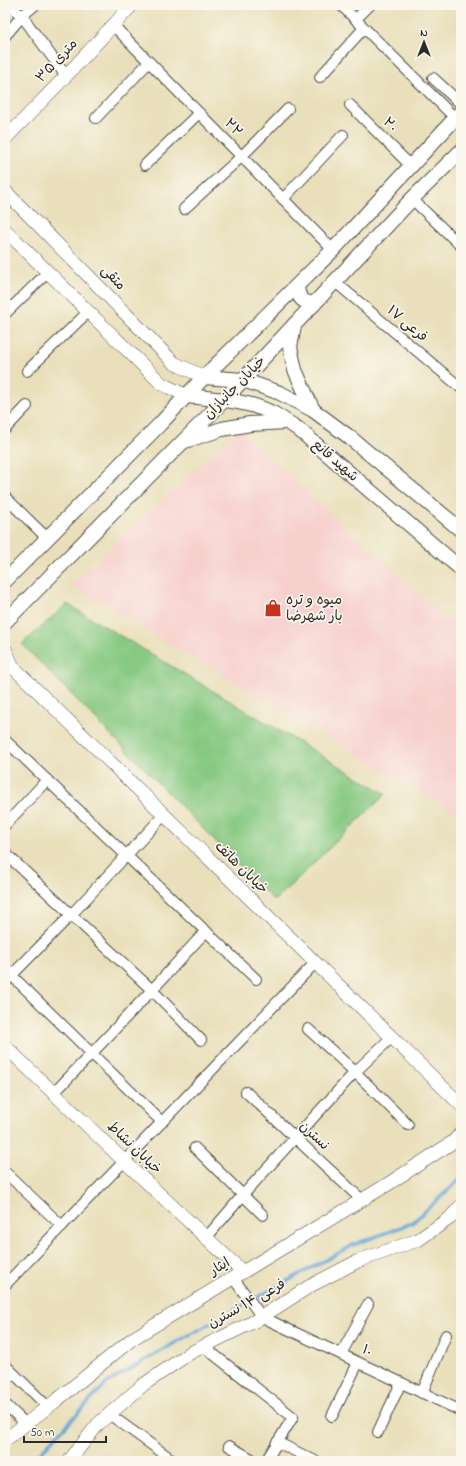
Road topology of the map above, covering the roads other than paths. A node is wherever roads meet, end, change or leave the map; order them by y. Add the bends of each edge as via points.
1 (9, 5) edge
2 (35, 5) edge
3 (132, 5) edge
4 (341, 5) edge
5 (370, 5) edge
6 (22, 16) junction
7 (356, 19) junction
8 (113, 25) junction
9 (364, 28) junction
10 (5, 36) edge
11 (149, 62) junction
12 (66, 76) junction
13 (320, 77) dead end
14 (433, 78) dead end
15 (461, 104) edge
16 (350, 105) dead end
17 (288, 109) dead end
18 (198, 113) junction
19 (458, 115) edge
20 (96, 118) dead end
21 (343, 135) dead end
22 (5, 139) edge
23 (461, 151) edge
24 (241, 157) junction
25 (145, 165) dead end
26 (411, 166) junction
27 (5, 191) edge
28 (283, 199) junction
29 (412, 199) junction
30 (184, 209) dead end
31 (5, 230) edge
32 (461, 246) edge
33 (333, 250) junction
34 (48, 272) junction
35 (334, 281) junction
36 (297, 286) junction
37 (314, 304) junction
38 (88, 312) junction
39 (5, 314) edge
40 (294, 325) junction
41 (27, 371) dead end
42 (204, 377) junction
43 (243, 380) junction
44 (461, 388) edge
45 (187, 396) junction
46 (224, 400) junction
47 (27, 406) dead end
48 (313, 410) junction
49 (286, 422) junction
50 (5, 428) edge
51 (183, 442) junction
52 (5, 497) edge
53 (461, 530) edge
54 (47, 538) junction
55 (461, 570) edge
56 (5, 581) edge
57 (5, 622) edge
58 (5, 649) edge
59 (9, 670) edge
60 (5, 740) edge
61 (47, 780) junction
62 (164, 815) junction
63 (5, 825) edge
64 (5, 852) edge
65 (126, 855) junction
66 (70, 915) junction
67 (206, 931) junction
68 (315, 962) junction
69 (7, 976) edge
70 (256, 979) dead end
71 (152, 990) junction
72 (308, 1029) dead end
73 (392, 1037) junction
74 (201, 1040) dead end
75 (5, 1046) edge
76 (92, 1054) junction
77 (355, 1072) junction
78 (246, 1092) dead end
79 (54, 1093) junction
80 (461, 1105) edge
81 (162, 1122) junction
82 (408, 1125) dead end
83 (461, 1133) edge
84 (295, 1138) junction
85 (195, 1148) dead end
86 (124, 1162) junction
87 (5, 1172) edge
88 (243, 1195) junction
89 (362, 1200) junction
90 (461, 1206) edge
91 (263, 1215) dead end
92 (62, 1226) junction
93 (206, 1238) junction
94 (238, 1275) junction
95 (5, 1285) edge
96 (368, 1304) dead end
97 (260, 1313) junction
98 (446, 1335) dead end
99 (203, 1346) junction
100 (341, 1354) junction
101 (358, 1363) junction
102 (5, 1365) edge
103 (401, 1383) junction
104 (422, 1393) junction
105 (5, 1404) edge
106 (48, 1407) junction
107 (461, 1411) edge
108 (109, 1414) junction
109 (332, 1416) dead end
110 (26, 1424) junction
111 (378, 1432) dead end
112 (5, 1440) edge
113 (277, 1442) junction
114 (229, 1446) dead end
115 (69, 1461) edge
116 (174, 1461) edge
117 (255, 1461) edge
118 (266, 1461) edge
119 (315, 1461) edge

1 - 6 street
2 - 6 street
3 - 8 street, ۳۵ متری
4 - 7 street
5 - 7 street
6 - 10 street
6 - 12 street
7 - 9 street
8 - 11 street, ۲۲
8 - 12 street, ۳۵ متری
9 - 13 street
9 - 19 street
11 - 18 street, ۲۲
11 - 20 street
12 - 22 street, ۳۵ متری
14 - 15 street
16 - 26 street, ۲۰
17 - 24 street
18 - 24 street, ۲۲
18 - 25 street
19 - 26 main road, خیابان جانبازان
21 - 28 street
23 - 29 main road, خیابان جانبازان
24 - 28 street, ۲۲
24 - 30 street
26 - 33 main road, خیابان جانبازان
27 - 42 street, متقی via 174,363
28 - 33 street, ۲۲
29 - 32 street
29 - 35 main road, خیابان جانبازان
31 - 34 street
33 - 36 main road, خیابان جانبازان
34 - 38 street
34 - 39 street
35 - 37 main road, خیابان جانبازان
35 - 44 street, فرعی ۱۷
36 - 37 main road via 300,299
36 - 42 main road, خیابان جانبازان
37 - 40 main road, خیابان جانبازان
38 - 41 street
38 - 45 street via 162,384
40 - 43 main road, خیابان جانبازان
40 - 48 main road via 290,347 295,370
42 - 43 main road, شهید قانع
42 - 45 main road, خیابان جانبازان
43 - 46 main road, خیابان جانبازان
43 - 48 main road, شهید قانع via 280,393
45 - 46 main road, شهید قانع
45 - 54 main road, خیابان جانبازان
46 - 49 main road, شهید قانع via 255,406
46 - 51 main road, خیابان جانبازان
47 - 50 street
48 - 53 main road, شهید قانع
49 - 51 main road via 222,429
49 - 55 main road, شهید قانع via 297,428
51 - 57 main road, خیابان جانبازان
52 - 54 street
54 - 56 main road, خیابان جانبازان
58 - 59 street, خیابان هاتف
59 - 62 street, خیابان هاتف
60 - 61 street
61 - 63 street
61 - 65 street
62 - 65 street
62 - 68 street, خیابان هاتف
64 - 66 street
65 - 66 street
65 - 67 street
66 - 69 street
66 - 71 street
67 - 70 street
67 - 71 street
68 - 73 street, خیابان هاتف
68 - 81 street
69 - 76 street
71 - 74 street
71 - 76 street
72 - 77 street
73 - 77 street
73 - 80 street, خیابان هاتف
75 - 79 street, خیابان نشاط
76 - 79 street
76 - 81 street
77 - 82 street
77 - 84 street
78 - 84 street, نسترن
79 - 86 street, خیابان نشاط
81 - 86 street
83 - 89 street, ایثار via 453,1142
84 - 88 street
84 - 89 street, نسترن
85 - 88 street
86 - 92 street
86 - 93 street, خیابان نشاط
87 - 92 street
88 - 91 street
88 - 93 street
89 - 94 street, ایثار
90 - 97 street, فرعی ۱۴ نسترن via 450,1218 418,1240 358,1261
92 - 95 street
93 - 94 street, خیابان نشاط
94 - 97 street
94 - 106 street, ایثار via 132,1338
96 - 100 street
97 - 99 street, فرعی ۱۴ نسترن
97 - 100 street, ۱۰
98 - 104 street
99 - 108 street, فرعی ۱۴ نسترن via 143,1384
99 - 113 street via 293,1417
100 - 101 street, ۱۰
101 - 103 street, ۱۰
101 - 109 street
102 - 106 street
103 - 104 street, ۱۰
103 - 111 street
104 - 107 street, ۱۰
105 - 110 street
106 - 110 street, ایثار
108 - 115 street, فرعی ۱۴ نسترن
108 - 116 street
110 - 112 street, ایثار
113 - 118 street
113 - 119 street
114 - 117 street

